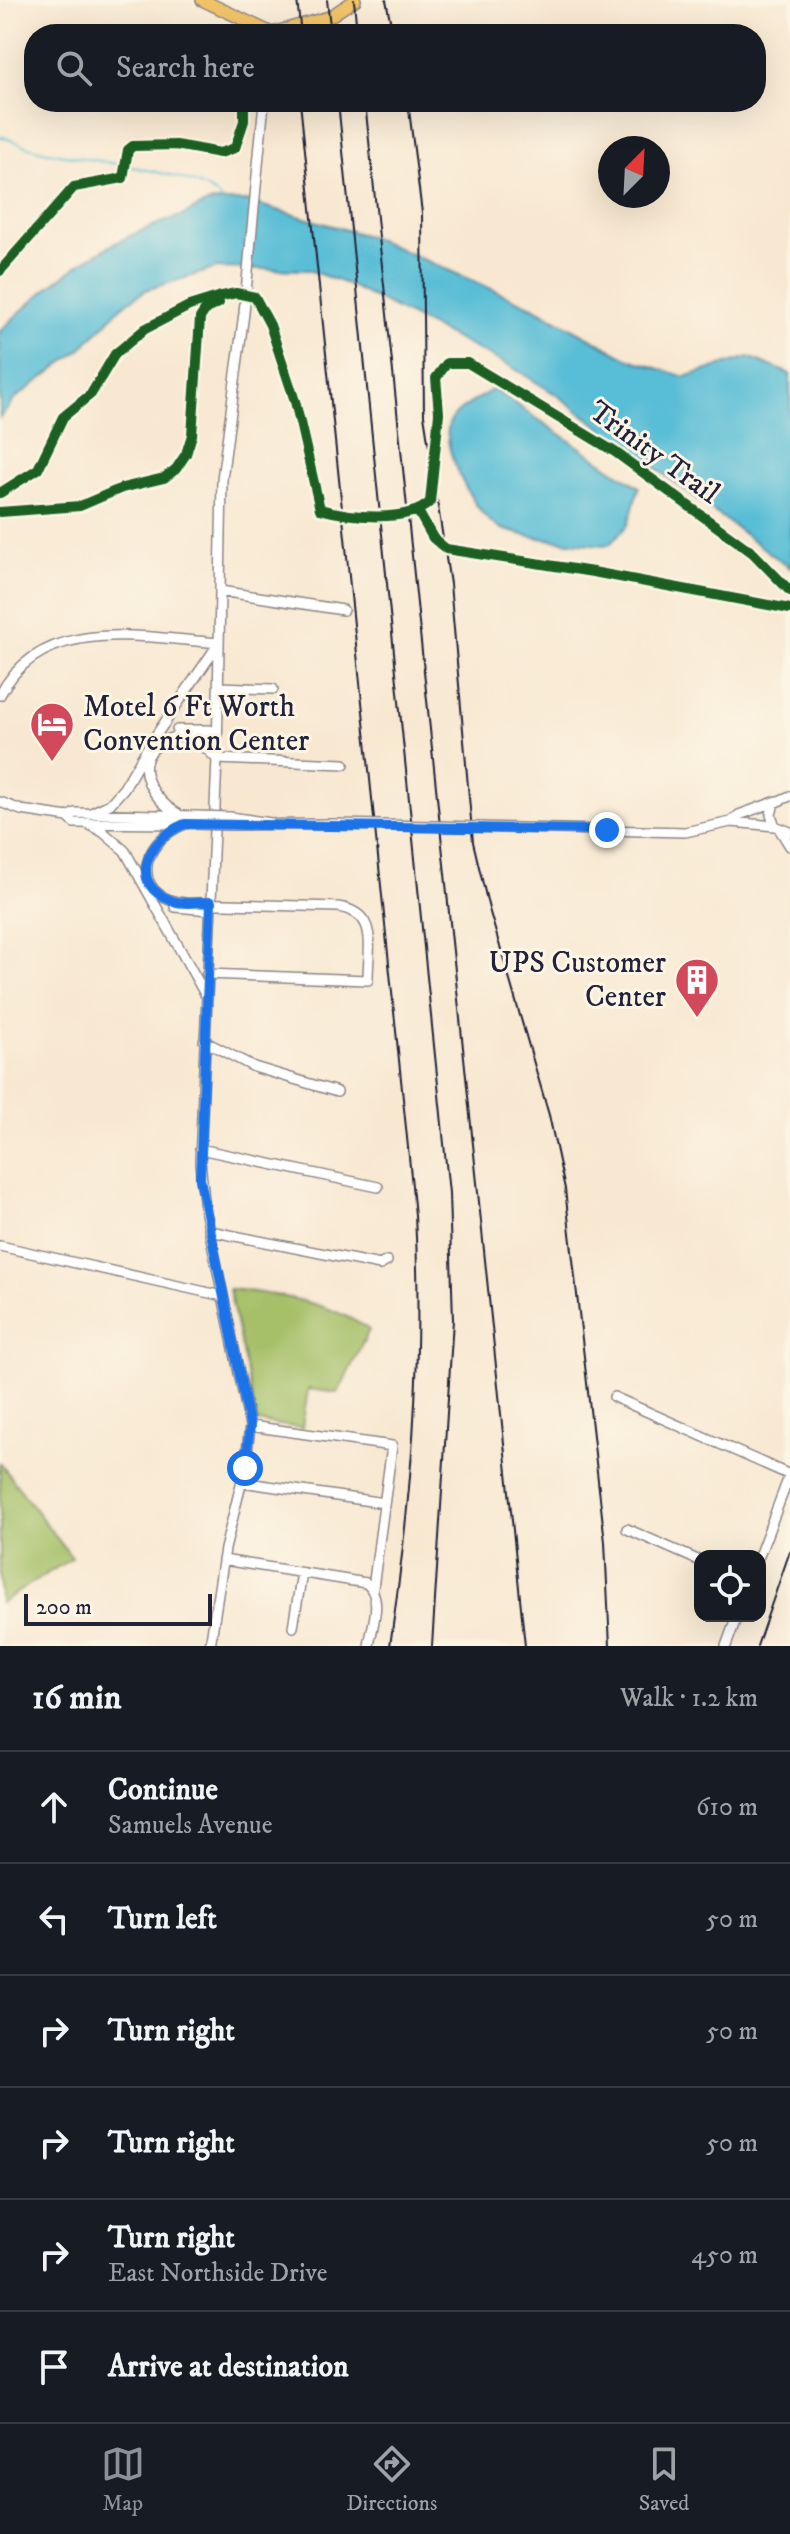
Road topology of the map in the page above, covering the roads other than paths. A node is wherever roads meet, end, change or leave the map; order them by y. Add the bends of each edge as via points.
1 (202, 0) edge
2 (354, 0) edge
3 (251, 24) edge
4 (306, 24) edge
5 (263, 112) edge
6 (220, 591) junction
7 (343, 610) dead end
8 (219, 643) junction
9 (219, 687) junction
10 (273, 689) dead end
11 (0, 695) edge
12 (217, 734) junction
13 (158, 735) junction
14 (193, 736) junction
15 (217, 759) junction
16 (344, 764) dead end
17 (790, 796) edge
18 (777, 801) junction
19 (0, 802) edge
20 (88, 819) junction
21 (189, 820) junction
22 (731, 822) junction
23 (782, 829) edge
24 (790, 846) edge
25 (212, 881) junction
26 (154, 899) junction
27 (189, 903) junction
28 (210, 906) junction
29 (207, 974) junction
30 (207, 997) junction
31 (204, 1041) junction
32 (337, 1092) dead end
33 (200, 1149) junction
34 (378, 1187) dead end
35 (210, 1231) junction
36 (0, 1246) edge
37 (387, 1261) dead end
38 (223, 1296) junction
39 (614, 1397) dead end
40 (250, 1426) junction
41 (790, 1475) edge
42 (242, 1482) junction
43 (384, 1503) junction
44 (627, 1529) dead end
45 (761, 1550) edge
46 (694, 1558) edge
47 (223, 1560) junction
48 (302, 1573) junction
49 (374, 1592) junction
50 (735, 1622) edge
51 (293, 1627) dead end
52 (210, 1646) edge
53 (369, 1646) edge
54 (726, 1646) edge

1 - 3 main road
2 - 4 main road via 329,17
5 - 6 street via 244,313 224,451
6 - 7 street
6 - 8 street
8 - 9 street
8 - 11 street via 104,637 65,641 27,660
8 - 13 street
9 - 10 street
9 - 12 street
12 - 13 street via 179,730
12 - 14 street
12 - 15 street
13 - 20 street via 118,796
14 - 15 street
14 - 21 street via 163,742 146,769 151,792
15 - 16 street
15 - 25 street
17 - 18 street
18 - 22 street
18 - 23 street via 771,815
19 - 20 street
20 - 21 street
20 - 26 street via 125,851
21 - 22 street, bridge via 685,832
21 - 27 street via 158,839 147,866 152,885 162,895
22 - 23 street
23 - 24 street
25 - 27 street
25 - 28 street
26 - 28 street via 181,909
26 - 30 street
27 - 28 street
28 - 29 street
28 - 29 street via 338,907 360,913 367,922 368,980
29 - 30 street
30 - 31 street
31 - 32 street via 254,1067
31 - 33 street
33 - 34 street
33 - 35 street
35 - 37 street via 380,1265
35 - 38 street
36 - 38 street
38 - 40 street
39 - 41 street
40 - 42 street
40 - 43 street via 392,1446
41 - 45 street
42 - 43 street
42 - 47 street
43 - 49 street
44 - 46 street
47 - 48 street
47 - 52 street
48 - 49 street via 360,1581
48 - 51 street
49 - 53 street
50 - 54 street

